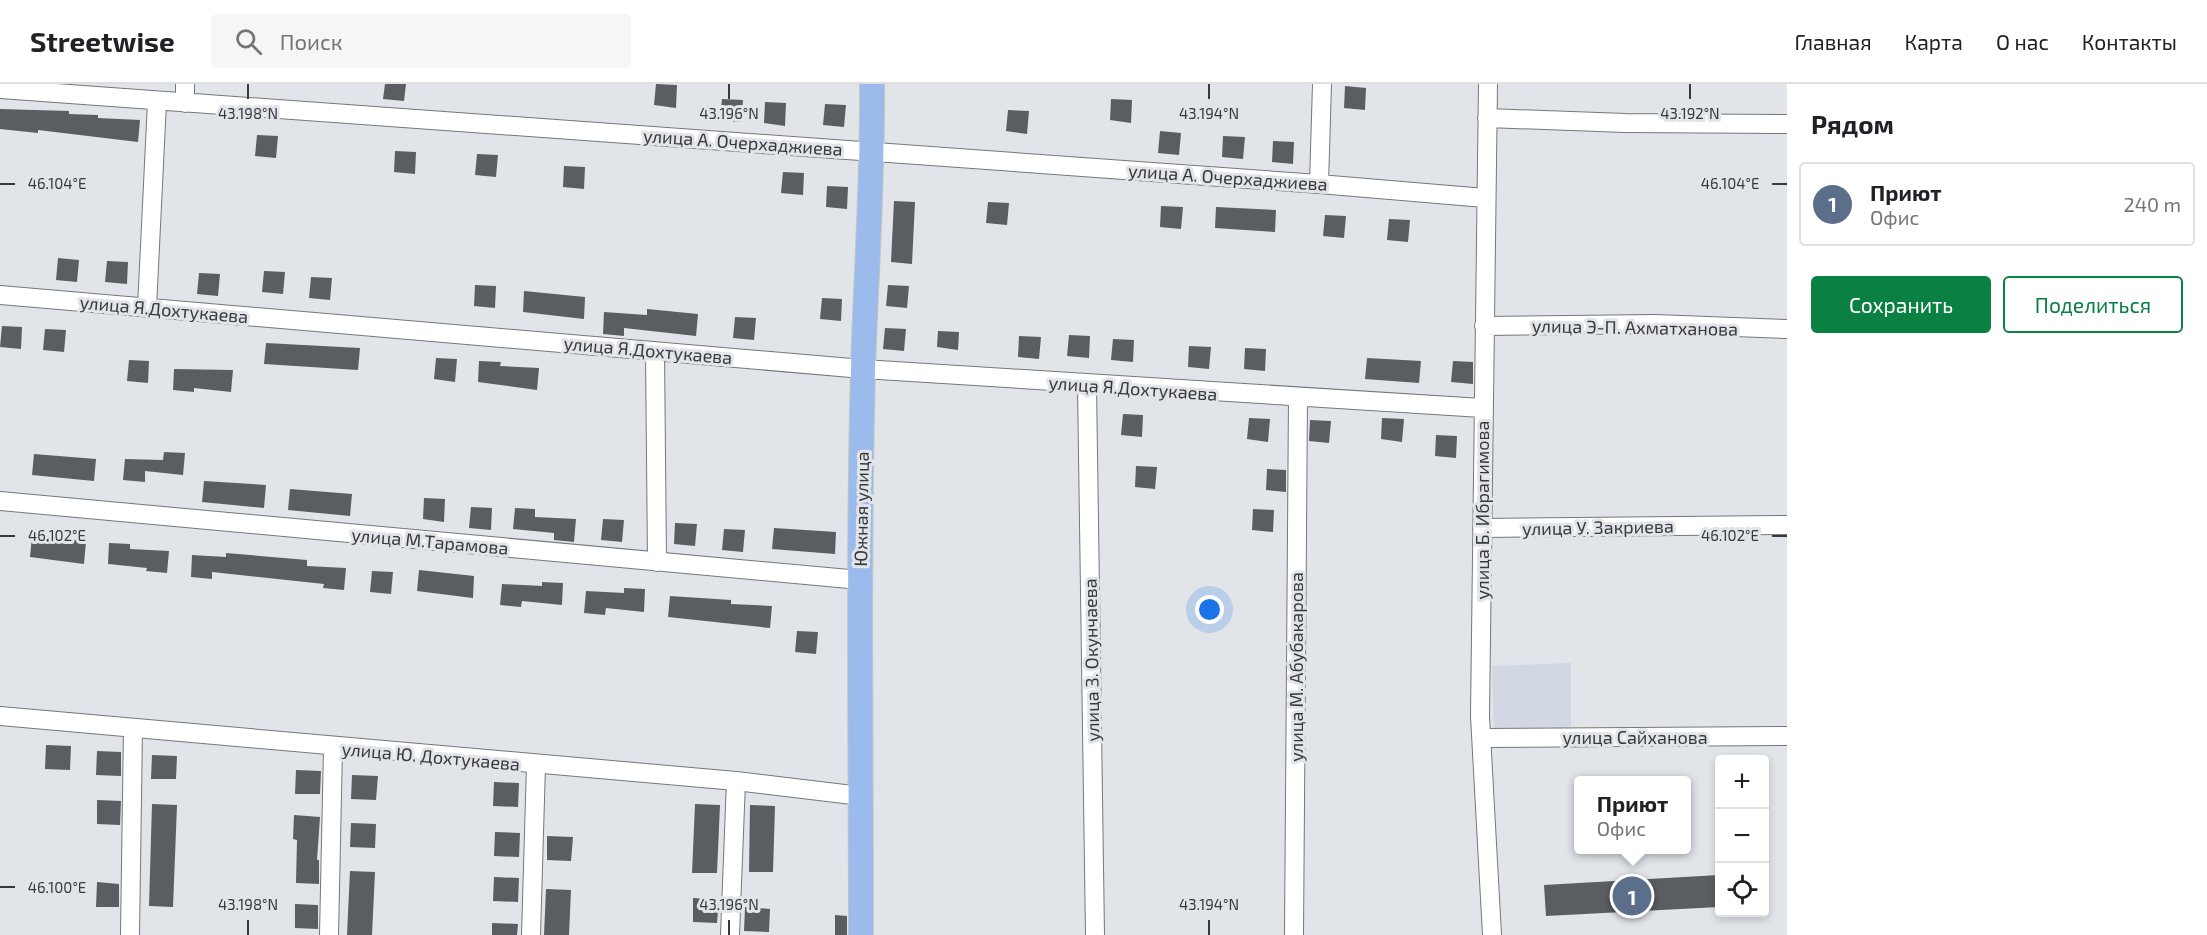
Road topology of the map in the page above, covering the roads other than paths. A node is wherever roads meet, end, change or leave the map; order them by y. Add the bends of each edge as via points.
1 (185, 84) edge
2 (872, 84) edge
3 (1322, 84) edge
4 (1488, 84) edge
5 (0, 89) edge
6 (157, 102) junction
7 (184, 103) junction
8 (1487, 118) junction
9 (1787, 123) edge
10 (873, 151) junction
11 (1319, 184) junction
12 (1485, 198) junction
13 (0, 295) edge
14 (147, 308) junction
15 (1484, 326) junction
16 (1787, 329) edge
17 (655, 351) junction
18 (863, 369) junction
19 (1088, 385) junction
20 (1298, 398) junction
21 (1482, 408) junction
22 (0, 501) edge
23 (1787, 525) edge
24 (1482, 528) junction
25 (657, 561) junction
26 (860, 580) junction
27 (0, 716) edge
28 (133, 728) junction
29 (1787, 736) edge
30 (1483, 738) junction
31 (333, 748) junction
32 (536, 765) junction
33 (736, 781) junction
34 (861, 796) junction
35 (130, 935) edge
36 (329, 935) edge
37 (531, 935) edge
38 (730, 935) edge
39 (861, 935) edge
40 (1095, 935) edge
41 (1294, 935) edge
42 (1492, 935) edge

1 - 7 street
2 - 10 main road, Южная улица
3 - 11 street
4 - 8 street, улица Б. Ибрагимова
5 - 6 street, улица А. Очерхаджиева
6 - 7 street, улица А. Очерхаджиева
6 - 14 street
7 - 10 street, улица А. Очерхаджиева
8 - 9 street
8 - 12 street, улица Б. Ибрагимова
10 - 11 street, улица А. Очерхаджиева
10 - 18 main road, Южная улица
11 - 12 street, улица А. Очерхаджиева
12 - 15 street, улица Б. Ибрагимова
13 - 14 street, улица Я.Дохтукаева
14 - 17 street, улица Я.Дохтукаева
15 - 16 street, улица Э-П. Ахматханова via 1656,324
15 - 21 street, улица Б. Ибрагимова
17 - 18 street, улица Я.Дохтукаева
17 - 25 street
18 - 19 street, улица Я.Дохтукаева
18 - 26 main road, Южная улица
19 - 20 street, улица Я.Дохтукаева
19 - 40 street, улица З. Окунчаева
20 - 21 street, улица Я.Дохтукаева
20 - 41 street, улица М. Абубакарова
21 - 24 street, улица Б. Ибрагимова
22 - 25 street, улица М.Тарамова
23 - 24 street, улица У. Закриева
24 - 30 street, улица Б. Ибрагимова
25 - 26 street, улица М.Тарамова
26 - 34 main road, Южная улица
27 - 28 street, улица Ю. Дохтукаева
28 - 31 street, улица Ю. Дохтукаева
28 - 35 street
29 - 30 street, улица Сайханова
30 - 42 street, улица Б. Ибрагимова
31 - 32 street, улица Ю. Дохтукаева
31 - 36 street
32 - 33 street, улица Ю. Дохтукаева
32 - 37 street
33 - 34 street, улица Ю. Дохтукаева
33 - 38 street
34 - 39 main road, Южная улица

